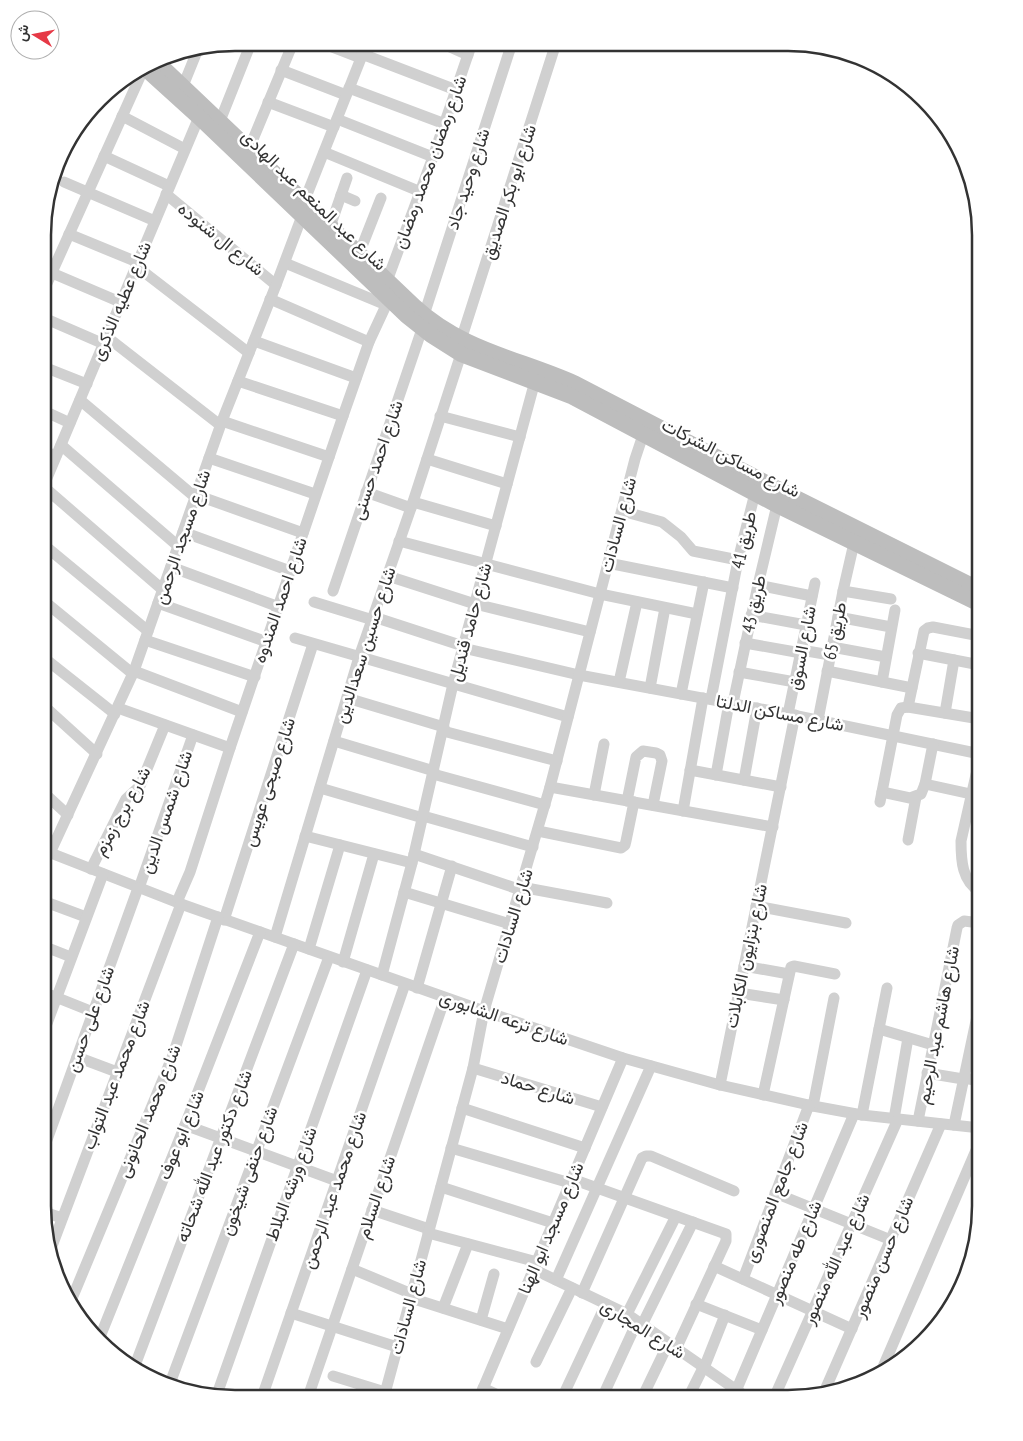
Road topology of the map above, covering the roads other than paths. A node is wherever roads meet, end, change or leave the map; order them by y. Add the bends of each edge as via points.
1 (247, 51) edge
2 (289, 51) edge
3 (347, 51) edge
4 (364, 51) edge
5 (459, 51) edge
6 (469, 51) edge
7 (509, 51) edge
8 (554, 51) edge
9 (468, 55) junction
10 (195, 56) edge
11 (362, 56) junction
12 (162, 67) edge
13 (281, 70) junction
14 (150, 72) edge
15 (139, 78) edge
16 (182, 86) junction
17 (456, 90) junction
18 (348, 92) junction
19 (268, 102) junction
20 (122, 116) junction
21 (199, 117) junction
22 (220, 121) junction
23 (336, 123) junction
24 (445, 124) junction
25 (185, 149) junction
26 (249, 149) junction
27 (324, 152) junction
28 (104, 156) junction
29 (433, 157) junction
30 (347, 178) dead end
31 (64, 182) dead end
32 (168, 190) junction
33 (88, 192) junction
34 (420, 192) junction
35 (341, 195) junction
36 (381, 198) dead end
37 (355, 201) dead end
38 (303, 209) junction
39 (155, 221) junction
40 (330, 227) junction
41 (69, 234) junction
42 (359, 254) junction
43 (285, 263) junction
44 (136, 264) junction
45 (52, 273) joint
46 (387, 281) junction
47 (276, 285) junction
48 (270, 300) junction
49 (120, 302) junction
50 (388, 302) junction
51 (51, 321) edge
52 (423, 322) junction
53 (105, 340) junction
54 (254, 341) junction
55 (369, 342) junction
56 (461, 347) junction
57 (249, 353) junction
58 (51, 370) edge
59 (356, 378) junction
60 (238, 381) junction
61 (535, 382) junction
62 (87, 384) junction
63 (80, 400) junction
64 (51, 414) edge
65 (343, 416) junction
66 (440, 416) junction
67 (70, 423) junction
68 (221, 423) junction
69 (643, 435) junction
70 (520, 437) junction
71 (59, 450) junction
72 (51, 451) edge
73 (328, 457) junction
74 (209, 458) junction
75 (426, 459) junction
76 (51, 469) edge
77 (506, 484) junction
78 (51, 492) edge
79 (366, 492) junction
80 (755, 493) junction
81 (315, 494) junction
82 (196, 496) junction
83 (412, 505) junction
84 (777, 505) junction
85 (622, 511) junction
86 (496, 526) junction
87 (183, 532) junction
88 (303, 533) junction
89 (399, 541) junction
90 (854, 543) junction
91 (178, 546) junction
92 (51, 551) edge
93 (738, 560) junction
94 (608, 562) junction
95 (485, 565) junction
96 (171, 567) junction
97 (918, 567) junction
98 (290, 571) junction
99 (388, 576) junction
100 (704, 582) junction
101 (815, 583) dead end
102 (758, 585) junction
103 (972, 587) edge
104 (733, 588) junction
105 (163, 590) junction
106 (333, 591) dead end
107 (843, 591) junction
108 (600, 594) junction
109 (812, 596) junction
110 (972, 599) edge
111 (314, 602) dead end
112 (637, 602) junction
113 (158, 603) junction
114 (474, 604) junction
115 (279, 607) junction
116 (51, 608) edge
117 (665, 608) junction
118 (697, 614) junction
119 (751, 615) junction
120 (838, 617) junction
121 (373, 618) junction
122 (806, 626) junction
123 (892, 627) junction
124 (590, 632) junction
125 (972, 634) edge
126 (147, 636) junction
127 (295, 638) dead end
128 (267, 642) junction
129 (313, 644) junction
130 (745, 644) junction
131 (463, 647) junction
132 (801, 651) junction
133 (831, 651) junction
134 (918, 654) junction
135 (359, 657) junction
136 (886, 657) junction
137 (954, 660) junction
138 (51, 662) edge
139 (972, 663) edge
140 (827, 671) junction
141 (739, 672) junction
142 (134, 673) junction
143 (579, 675) junction
144 (254, 677) junction
145 (619, 682) junction
146 (795, 682) junction
147 (882, 682) junction
148 (453, 684) junction
149 (650, 688) junction
150 (912, 688) junction
151 (681, 694) junction
152 (346, 698) junction
153 (707, 698) junction
154 (731, 703) junction
155 (908, 707) junction
156 (757, 708) junction
157 (116, 711) junction
158 (51, 712) edge
159 (242, 712) junction
160 (945, 713) junction
161 (792, 714) junction
162 (568, 718) junction
163 (972, 718) edge
164 (818, 720) junction
165 (164, 725) junction
166 (443, 729) junction
167 (193, 735) junction
168 (893, 736) junction
169 (334, 741) junction
170 (604, 744) dead end
171 (933, 744) junction
172 (230, 748) junction
173 (97, 754) junction
174 (972, 754) edge
175 (557, 761) junction
176 (690, 770) junction
177 (433, 772) junction
178 (716, 775) junction
179 (744, 780) junction
180 (925, 784) junction
181 (550, 787) junction
182 (781, 787) junction
183 (320, 788) junction
184 (972, 794) edge
185 (594, 795) junction
186 (916, 797) junction
187 (51, 799) edge
188 (631, 801) junction
189 (545, 805) junction
190 (653, 805) junction
191 (972, 807) edge
192 (683, 811) junction
193 (68, 815) junction
194 (423, 817) junction
195 (773, 827) junction
196 (538, 831) junction
197 (305, 836) junction
198 (908, 840) dead end
199 (51, 844) edge
200 (340, 845) junction
201 (533, 847) junction
202 (51, 853) edge
203 (374, 854) junction
204 (413, 858) junction
205 (452, 866) junction
206 (91, 869) junction
207 (102, 874) junction
208 (972, 884) edge
209 (139, 888) junction
210 (521, 889) junction
211 (404, 892) junction
212 (464, 898) dead end
213 (179, 903) junction
214 (607, 903) dead end
215 (51, 904) edge
216 (441, 904) junction
217 (756, 906) junction
218 (460, 909) junction
219 (86, 917) junction
220 (221, 918) junction
221 (846, 922) dead end
222 (972, 922) edge
223 (510, 924) junction
224 (260, 932) junction
225 (275, 937) junction
226 (294, 944) junction
227 (51, 949) edge
228 (309, 949) junction
229 (329, 956) junction
230 (71, 957) junction
231 (343, 962) junction
232 (744, 966) junction
233 (367, 970) junction
234 (789, 974) junction
235 (835, 974) dead end
236 (382, 975) junction
237 (405, 984) junction
238 (417, 988) junction
239 (887, 988) dead end
240 (739, 993) junction
241 (51, 995) edge
242 (56, 997) junction
243 (445, 998) junction
244 (834, 998) dead end
245 (784, 1000) junction
246 (51, 1011) edge
247 (484, 1011) junction
248 (93, 1012) junction
249 (879, 1029) junction
250 (908, 1038) junction
251 (972, 1040) edge
252 (933, 1045) junction
253 (77, 1056) junction
254 (623, 1058) junction
255 (651, 1066) junction
256 (473, 1068) junction
257 (117, 1072) junction
258 (928, 1073) junction
259 (964, 1079) junction
260 (972, 1080) edge
261 (720, 1085) junction
262 (763, 1095) junction
263 (811, 1106) junction
264 (602, 1107) junction
265 (462, 1108) junction
266 (858, 1114) junction
267 (896, 1119) junction
268 (918, 1121) junction
269 (941, 1124) junction
270 (185, 1125) junction
271 (954, 1125) junction
272 (972, 1127) edge
273 (51, 1128) edge
274 (221, 1138) junction
275 (451, 1148) junction
276 (585, 1148) junction
277 (256, 1151) junction
278 (972, 1160) edge
279 (297, 1166) junction
280 (337, 1181) junction
281 (571, 1181) junction
282 (441, 1187) junction
283 (597, 1188) junction
284 (734, 1191) dead end
285 (775, 1193) junction
286 (624, 1198) junction
287 (814, 1208) junction
288 (372, 1210) junction
289 (52, 1215) edge
290 (676, 1216) junction
291 (62, 1218) junction
292 (693, 1222) junction
293 (553, 1223) junction
294 (852, 1224) junction
295 (429, 1231) junction
296 (54, 1235) edge
297 (891, 1240) junction
298 (468, 1244) junction
299 (535, 1266) junction
300 (714, 1266) junction
301 (352, 1269) junction
302 (494, 1274) dead end
303 (743, 1279) junction
304 (556, 1280) junction
305 (577, 1291) junction
306 (74, 1294) edge
307 (777, 1295) junction
308 (411, 1296) junction
309 (606, 1304) junction
310 (696, 1304) junction
311 (443, 1308) junction
312 (813, 1311) junction
313 (291, 1313) junction
314 (627, 1314) junction
315 (726, 1315) junction
316 (481, 1320) junction
317 (640, 1324) junction
318 (332, 1326) junction
319 (508, 1329) junction
320 (852, 1329) junction
321 (762, 1330) junction
322 (102, 1332) edge
323 (672, 1346) junction
324 (397, 1347) junction
325 (137, 1361) edge
326 (536, 1362) dead end
327 (885, 1362) edge
328 (703, 1368) junction
329 (333, 1376) dead end
330 (172, 1378) edge
331 (827, 1385) edge
332 (219, 1389) edge
333 (266, 1390) edge
334 (310, 1390) edge
335 (371, 1390) edge
336 (385, 1390) edge
337 (482, 1390) edge
338 (566, 1390) edge
339 (606, 1390) edge
340 (647, 1390) edge
341 (692, 1390) edge
342 (729, 1390) edge
343 (737, 1390) edge
344 (778, 1390) edge

1 - 22 street
2 - 13 street
3 - 11 street
4 - 11 street, شارع مسجد الرحمن
5 - 9 street
6 - 9 street, شارع رمضان محمد رمضان
7 - 52 street, شارع وحيد جاد
8 - 56 street, شارع ابو بكر الصديق
9 - 17 street, شارع رمضان محمد رمضان
10 - 16 street
11 - 17 street
11 - 18 street, شارع مسجد الرحمن
12 - 16 street, شارع عبد المنعم عبد الهادى
13 - 18 street
13 - 19 street
14 - 21 street, شارع عبد المنعم عبد الهادى
15 - 20 street
16 - 22 street, شارع عبد المنعم عبد الهادى
17 - 24 street, شارع رمضان محمد رمضان
18 - 23 street, شارع مسجد الرحمن
18 - 24 street
19 - 23 street
19 - 26 street
20 - 25 street
20 - 28 street
21 - 25 street, شارع عطيه الذكرى
21 - 38 street, شارع عبد المنعم عبد الهادى
22 - 26 street, شارع عبد المنعم عبد الهادى
23 - 27 street, شارع مسجد الرحمن
23 - 29 street
24 - 29 street, شارع رمضان محمد رمضان
25 - 32 street, شارع عطيه الذكرى
26 - 38 street, شارع عبد المنعم عبد الهادى
27 - 34 street
27 - 38 street, شارع مسجد الرحمن
28 - 32 street, شارع ال شنوده
28 - 33 street
29 - 34 street, شارع رمضان محمد رمضان
30 - 35 street
31 - 33 street
32 - 39 street, شارع عطيه الذكرى
32 - 47 street, شارع ال شنوده
33 - 39 street
33 - 41 street
34 - 46 street, شارع رمضان محمد رمضان
35 - 37 street
35 - 40 street
36 - 42 street
38 - 40 street, شارع عبد المنعم عبد الهادى
38 - 43 street, شارع مسجد الرحمن
38 - 50 street, شارع عبد المنعم عبد الهادى
39 - 44 street, شارع عطيه الذكرى
40 - 42 street, شارع عبد المنعم عبد الهادى
41 - 44 street
41 - 45 street
42 - 46 street, شارع عبد المنعم عبد الهادى
43 - 47 street, شارع مسجد الرحمن
43 - 50 street
44 - 49 street, شارع عطيه الذكرى
44 - 57 street
45 - 49 street
46 - 52 street, شارع عبد المنعم عبد الهادى
47 - 48 street, شارع مسجد الرحمن
48 - 54 street, شارع مسجد الرحمن
48 - 55 street
49 - 53 street, شارع عطيه الذكرى
50 - 52 street, شارع عبد المنعم عبد الهادى
50 - 55 street, شارع احمد المندوه
51 - 53 street
52 - 56 street, شارع عبد المنعم عبد الهادى via 437,326
52 - 79 street, شارع احمد حسنى
53 - 62 street, شارع عطيه الذكرى
53 - 68 street
54 - 57 street, شارع مسجد الرحمن
54 - 59 street
55 - 59 street, شارع احمد المندوه
56 - 61 street, شارع مساكن الشركات
56 - 66 street, شارع حسين سعدالدين
56 - 97 street, شارع مساكن الشركات via 479,348 576,384
57 - 60 street, شارع مسجد الرحمن
58 - 62 street
59 - 65 street, شارع احمد المندوه
60 - 65 street
60 - 68 street, شارع مسجد الرحمن
61 - 69 street, شارع مساكن الشركات via 571,396
61 - 70 street, شارع حامد قنديل
62 - 63 street, شارع عطيه الذكرى
63 - 67 street, شارع عطيه الذكرى
63 - 82 street
64 - 67 street
65 - 73 street, شارع احمد المندوه
66 - 70 street
66 - 75 street, شارع حسين سعدالدين
67 - 71 street, شارع عطيه الذكرى
68 - 73 street
68 - 74 street, شارع مسجد الرحمن
69 - 80 street, شارع مساكن الشركات
69 - 85 street, شارع السادات
70 - 77 street, شارع حامد قنديل
71 - 72 street
71 - 76 street, شارع عطيه الذكرى
71 - 91 street
73 - 81 street, شارع احمد المندوه
74 - 81 street
74 - 82 street, شارع مسجد الرحمن
75 - 77 street
75 - 83 street, شارع حسين سعدالدين
77 - 86 street, شارع حامد قنديل
78 - 105 street
79 - 83 street
79 - 106 street, شارع احمد حسنى
80 - 84 street, شارع مساكن الشركات
80 - 93 street, طريق 41
81 - 88 street, شارع احمد المندوه
82 - 87 street, شارع مسجد الرحمن
82 - 88 street
83 - 86 street
83 - 89 street, شارع حسين سعدالدين
84 - 90 street, شارع مساكن الشركات
84 - 102 street, طريق 43
85 - 93 street via 662,522 693,551
85 - 94 street, شارع السادات
86 - 95 street, شارع حامد قنديل
87 - 91 street, شارع مسجد الرحمن
87 - 98 street
88 - 98 street, شارع احمد المندوه
89 - 95 street
89 - 99 street, شارع حسين سعدالدين
90 - 97 street, شارع مساكن الشركات
90 - 107 street, طريق 65
91 - 96 street, شارع مسجد الرحمن
92 - 126 street
93 - 104 street, طريق 41
94 - 100 street
94 - 108 street, شارع السادات
95 - 108 street
95 - 114 street, شارع حامد قنديل
96 - 105 street, شارع مسجد الرحمن
96 - 115 street
97 - 103 street, شارع مساكن الشركات
97 - 110 street, شارع مساكن الشركات
98 - 115 street, شارع احمد المندوه
99 - 114 street
99 - 121 street, شارع حسين سعدالدين
100 - 104 street
100 - 118 street
101 - 109 street, شارع السوق
102 - 109 street
102 - 119 street, طريق 43
104 - 153 street, طريق 41
105 - 113 street, شارع مسجد الرحمن
107 - 120 street, طريق 65
107 - 123 street via 893,604
108 - 112 street
108 - 124 street, شارع السادات
109 - 122 street, شارع السوق
111 - 121 street, شارع مساكن الدلتا
112 - 117 street
112 - 145 street
113 - 126 street, شارع مسجد الرحمن
113 - 128 street
114 - 124 street
114 - 131 street, شارع حامد قنديل
115 - 128 street, شارع احمد المندوه
116 - 142 street
117 - 118 street
117 - 149 street
118 - 151 street
119 - 122 street
119 - 130 street, طريق 43
120 - 123 street
120 - 133 street, طريق 65
121 - 131 street, شارع مساكن الدلتا
121 - 135 street, شارع حسين سعدالدين
122 - 132 street, شارع السوق
123 - 136 street
124 - 143 street, شارع السادات
125 - 134 street via 928,628 924,631
126 - 142 street, شارع مسجد الرحمن
126 - 144 street
127 - 129 street
128 - 144 street, شارع احمد المندوه
129 - 135 street
129 - 220 street, شارع صبحى عويس
130 - 132 street
130 - 141 street, طريق 43
131 - 143 street, شارع مساكن الدلتا
131 - 148 street, شارع حامد قنديل
132 - 133 street
132 - 146 street, شارع السوق
133 - 136 street
133 - 140 street, طريق 65
134 - 137 street
134 - 150 street
135 - 148 street
135 - 152 street, شارع حسين سعدالدين
136 - 147 street
137 - 139 street
137 - 160 street
138 - 157 street
140 - 147 street
140 - 164 street, طريق 65
141 - 146 street
141 - 154 street, طريق 43
142 - 157 street, شارع مسجد الرحمن
142 - 159 street
143 - 145 street, شارع مساكن الدلتا
143 - 162 street, شارع السادات
144 - 159 street, شارع احمد المندوه
145 - 149 street, شارع مساكن الدلتا
146 - 161 street, شارع السوق
147 - 150 street
148 - 162 street
148 - 166 street, شارع حامد قنديل
149 - 151 street, شارع مساكن الدلتا
150 - 155 street
151 - 153 street, شارع مساكن الدلتا
152 - 166 street
152 - 169 street, شارع حسين سعدالدين
153 - 154 street, شارع مساكن الدلتا
153 - 176 street, طريق 41
154 - 156 street, شارع مساكن الدلتا
154 - 178 street, طريق 43
155 - 160 street
155 - 168 street via 898,711
156 - 161 street, شارع مساكن الدلتا
156 - 179 street
157 - 165 street
157 - 173 street, شارع مسجد الرحمن
158 - 173 street
159 - 172 street, شارع احمد المندوه
160 - 163 street
161 - 164 street, شارع مساكن الدلتا
161 - 182 street, شارع السوق
162 - 175 street, شارع السادات
164 - 168 street, شارع مساكن الدلتا
165 - 167 street
165 - 206 street, شارع برج زمزم via 140,786 126,799
166 - 175 street
166 - 177 street, شارع حامد قنديل
167 - 172 street
167 - 209 street, شارع شمس الدين
168 - 171 street, شارع مساكن الدلتا
168 - 186 street via 881,797
169 - 177 street
169 - 183 street, شارع حسين سعدالدين
170 - 185 street
171 - 174 street, شارع مساكن الدلتا
171 - 180 street
172 - 213 street, شارع احمد المندوه
173 - 193 street, شارع مسجد الرحمن
175 - 181 street, شارع السادات
176 - 178 street
176 - 192 street, طريق 41
177 - 189 street
177 - 194 street, شارع حامد قنديل
178 - 179 street
179 - 182 street
180 - 184 street
180 - 186 street
181 - 185 street
181 - 189 street, شارع السادات
182 - 195 street, شارع السوق
183 - 194 street
183 - 197 street, شارع حسين سعدالدين
185 - 188 street
186 - 198 street
187 - 193 street
188 - 190 street
188 - 190 street via 636,757 643,751 656,753 660,756 661,765
188 - 196 street via 625,846 621,848
189 - 196 street, شارع السادات
190 - 192 street
191 - 208 street via 961,841 962,868
192 - 195 street
193 - 199 street, شارع مسجد الرحمن
194 - 201 street
194 - 204 street, شارع حامد قنديل
195 - 217 street, شارع بنزايون الكابلات
196 - 201 street, شارع السادات
197 - 200 street
197 - 225 street, شارع حسين سعدالدين
200 - 203 street
200 - 228 street
201 - 210 street, شارع السادات
202 - 206 street, شارع ترعه الشابورى
203 - 204 street
203 - 231 street
204 - 205 street
204 - 211 street, شارع حامد قنديل
205 - 210 street
205 - 216 street
206 - 207 street, شارع ترعه الشابورى
207 - 209 street, شارع ترعه الشابورى
207 - 219 street
209 - 213 street, شارع ترعه الشابورى
209 - 248 street, شارع على حسن
210 - 214 street
210 - 223 street, شارع السادات
211 - 216 street
211 - 236 street, شارع حامد قنديل
212 - 218 street
213 - 220 street, شارع ترعه الشابورى
213 - 257 street, شارع محمد عبد التواب
215 - 219 street
216 - 218 street
216 - 238 street
217 - 221 street
217 - 232 street, شارع بنزايون الكابلات
218 - 223 street
219 - 230 street
220 - 224 street, شارع ترعه الشابورى
220 - 306 street, شارع محمد الحانونى via 173,1055
222 - 252 street, شارع هاشم عبد الرحيم via 961,923 957,928
223 - 247 street, شارع السادات
224 - 225 street, شارع ترعه الشابورى
224 - 270 street, شارع ابو عوف
225 - 226 street, شارع ترعه الشابورى
226 - 228 street, شارع ترعه الشابورى
226 - 274 street, شارع دكتور عبد الله شحاته
227 - 230 street
228 - 229 street, شارع ترعه الشابورى
229 - 231 street, شارع ترعه الشابورى
229 - 277 street, شارع حنفى شيخون
230 - 242 street
231 - 233 street, شارع ترعه الشابورى
232 - 234 street
232 - 240 street, شارع بنزايون الكابلات
233 - 236 street, شارع ترعه الشابورى
233 - 279 street, شارع ورشه البلاط
234 - 235 street via 793,966
234 - 245 street
236 - 237 street, شارع ترعه الشابورى
237 - 238 street, شارع ترعه الشابورى
237 - 280 street, شارع محمد عبد الرحمن
238 - 243 street, شارع ترعه الشابورى
239 - 249 street, شارع طه منصور
240 - 245 street
240 - 261 street, شارع بنزايون الكابلات
241 - 242 street
242 - 246 street
242 - 248 street
243 - 247 street, شارع ترعه الشابورى
243 - 288 street, شارع السلام
244 - 263 street, شارع جامع المنصورى
245 - 262 street
247 - 254 street, شارع ترعه الشابورى
247 - 256 street, شارع السادات
248 - 253 street, شارع على حسن
249 - 250 street
249 - 266 street, شارع طه منصور
250 - 252 street
250 - 267 street, شارع عبد الله منصور
251 - 259 street
252 - 258 street, شارع هاشم عبد الرحيم
253 - 257 street
253 - 273 street, شارع على حسن
254 - 255 street, شارع ترعه الشابورى
254 - 264 street, شارع مسجد ابو الهنا
255 - 261 street, شارع ترعه الشابورى
255 - 283 street
256 - 264 street, شارع حماد
256 - 265 street, شارع السادات
257 - 291 street, شارع محمد عبد التواب
258 - 259 street
258 - 268 street, شارع هاشم عبد الرحيم
259 - 260 street
259 - 271 street
261 - 262 street, شارع ترعه الشابورى
262 - 263 street, شارع ترعه الشابورى
263 - 266 street, شارع ترعه الشابورى
263 - 285 street, شارع جامع المنصورى
264 - 276 street, شارع مسجد ابو الهنا
265 - 275 street, شارع السادات
265 - 276 street
266 - 267 street, شارع ترعه الشابورى
266 - 287 street, شارع طه منصور
267 - 268 street, شارع ترعه الشابورى
267 - 294 street, شارع عبد الله منصور
268 - 269 street, شارع ترعه الشابورى
269 - 271 street, شارع ترعه الشابورى
269 - 297 street, شارع حسن منصور
270 - 274 street
270 - 322 street, شارع ابو عوف
271 - 272 street, شارع ترعه الشابورى
274 - 277 street
274 - 325 street, شارع دكتور عبد الله شحاته
275 - 281 street
275 - 282 street, شارع السادات
276 - 281 street, شارع مسجد ابو الهنا
277 - 279 street
277 - 330 street, شارع حنفى شيخون
278 - 327 street
279 - 280 street
279 - 332 street, شارع ورشه البلاط
280 - 313 street, شارع محمد عبد الرحمن
281 - 283 street
281 - 293 street, شارع مسجد ابو الهنا
282 - 293 street
282 - 295 street, شارع السادات
283 - 286 street
283 - 304 street
284 - 286 street via 646,1156 642,1158
285 - 287 street
285 - 303 street, شارع جامع المنصورى
286 - 290 street
286 - 305 street
287 - 294 street
287 - 307 street, شارع طه منصور
288 - 295 street, شارع المجارى
288 - 301 street, شارع السلام
289 - 291 street
290 - 292 street
290 - 314 street
291 - 296 street, شارع محمد عبد التواب
292 - 300 street via 726,1234
292 - 317 street
293 - 299 street, شارع مسجد ابو الهنا
294 - 297 street
294 - 312 street, شارع عبد الله منصور
295 - 298 street, شارع المجارى
295 - 308 street, شارع السادات
297 - 320 street, شارع حسن منصور
298 - 299 street, شارع المجارى
298 - 311 street
299 - 304 street, شارع المجارى
299 - 319 street, شارع مسجد ابو الهنا
300 - 303 street
300 - 310 street
301 - 308 street
301 - 318 street, شارع السلام
302 - 316 street
303 - 307 street
304 - 305 street, شارع المجارى
305 - 309 street, شارع المجارى
305 - 326 street
307 - 312 street
307 - 321 street, شارع طه منصور
308 - 311 street
308 - 324 street, شارع السادات
309 - 314 street, شارع المجارى
309 - 338 street
310 - 315 street
310 - 323 street
311 - 316 street
312 - 320 street
312 - 344 street, شارع عبد الله منصور
313 - 318 street
313 - 333 street, شارع محمد عبد الرحمن
314 - 317 street, شارع المجارى
315 - 321 street
315 - 328 street
316 - 319 street
317 - 323 street, شارع المجارى
317 - 339 street
318 - 324 street
318 - 334 street, شارع السلام
319 - 337 street, شارع مسجد ابو الهنا
320 - 331 street, شارع حسن منصور
321 - 343 street, شارع طه منصور
323 - 328 street, شارع المجارى
323 - 340 street
324 - 336 street, شارع السادات
328 - 341 street
328 - 342 street, شارع المجارى
329 - 335 street

